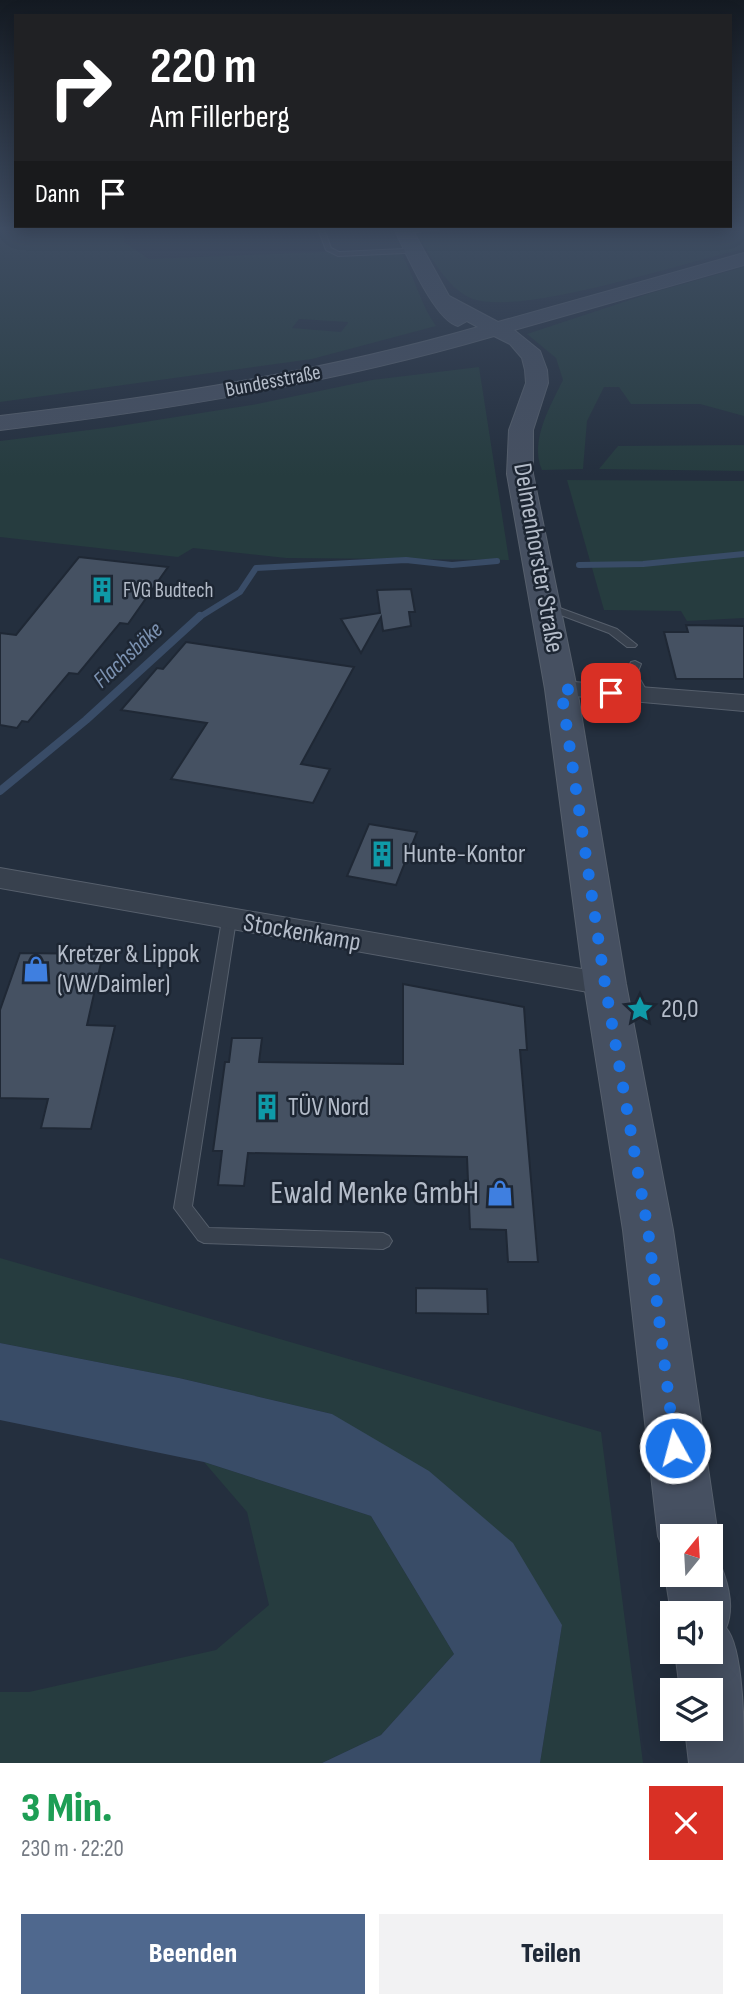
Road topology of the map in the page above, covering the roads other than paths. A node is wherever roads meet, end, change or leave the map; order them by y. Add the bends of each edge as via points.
1 (448, 311) edge
2 (467, 311) edge
3 (484, 311) edge
4 (558, 311) edge
5 (538, 317) junction
6 (498, 329) junction
7 (476, 335) junction
8 (427, 348) junction
9 (510, 355) junction
10 (536, 370) junction
11 (0, 423) edge
12 (545, 606) junction
13 (631, 645) dead end
14 (635, 664) dead end
15 (561, 689) junction
16 (643, 695) junction
17 (744, 703) edge
18 (0, 877) edge
19 (229, 920) junction
20 (605, 984) junction
21 (383, 1241) dead end
22 (686, 1524) edge
23 (709, 1664) edge
24 (722, 1763) edge

1 - 7 main road
2 - 6 main road
3 - 5 main road
4 - 5 main road, Bundesstraße
5 - 6 main road, Bundesstraße
6 - 7 main road, Bundesstraße
6 - 10 main road via 526,348
7 - 8 main road, Bundesstraße
7 - 9 main road
8 - 9 main road
8 - 11 main road, Bundesstraße via 206,394
9 - 10 main road
10 - 12 main road, Delmenhorster Straße via 537,383 522,430 520,474
12 - 13 lane via 613,631
12 - 15 main road, Delmenhorster Straße
14 - 16 lane via 631,674
15 - 16 street
15 - 20 main road, Delmenhorster Straße
16 - 17 street
18 - 19 street, Stockenkamp
19 - 20 street, Stockenkamp
19 - 21 lane via 183,1208 204,1236
20 - 22 main road, Delmenhorster Straße via 648,1230
23 - 24 main road

